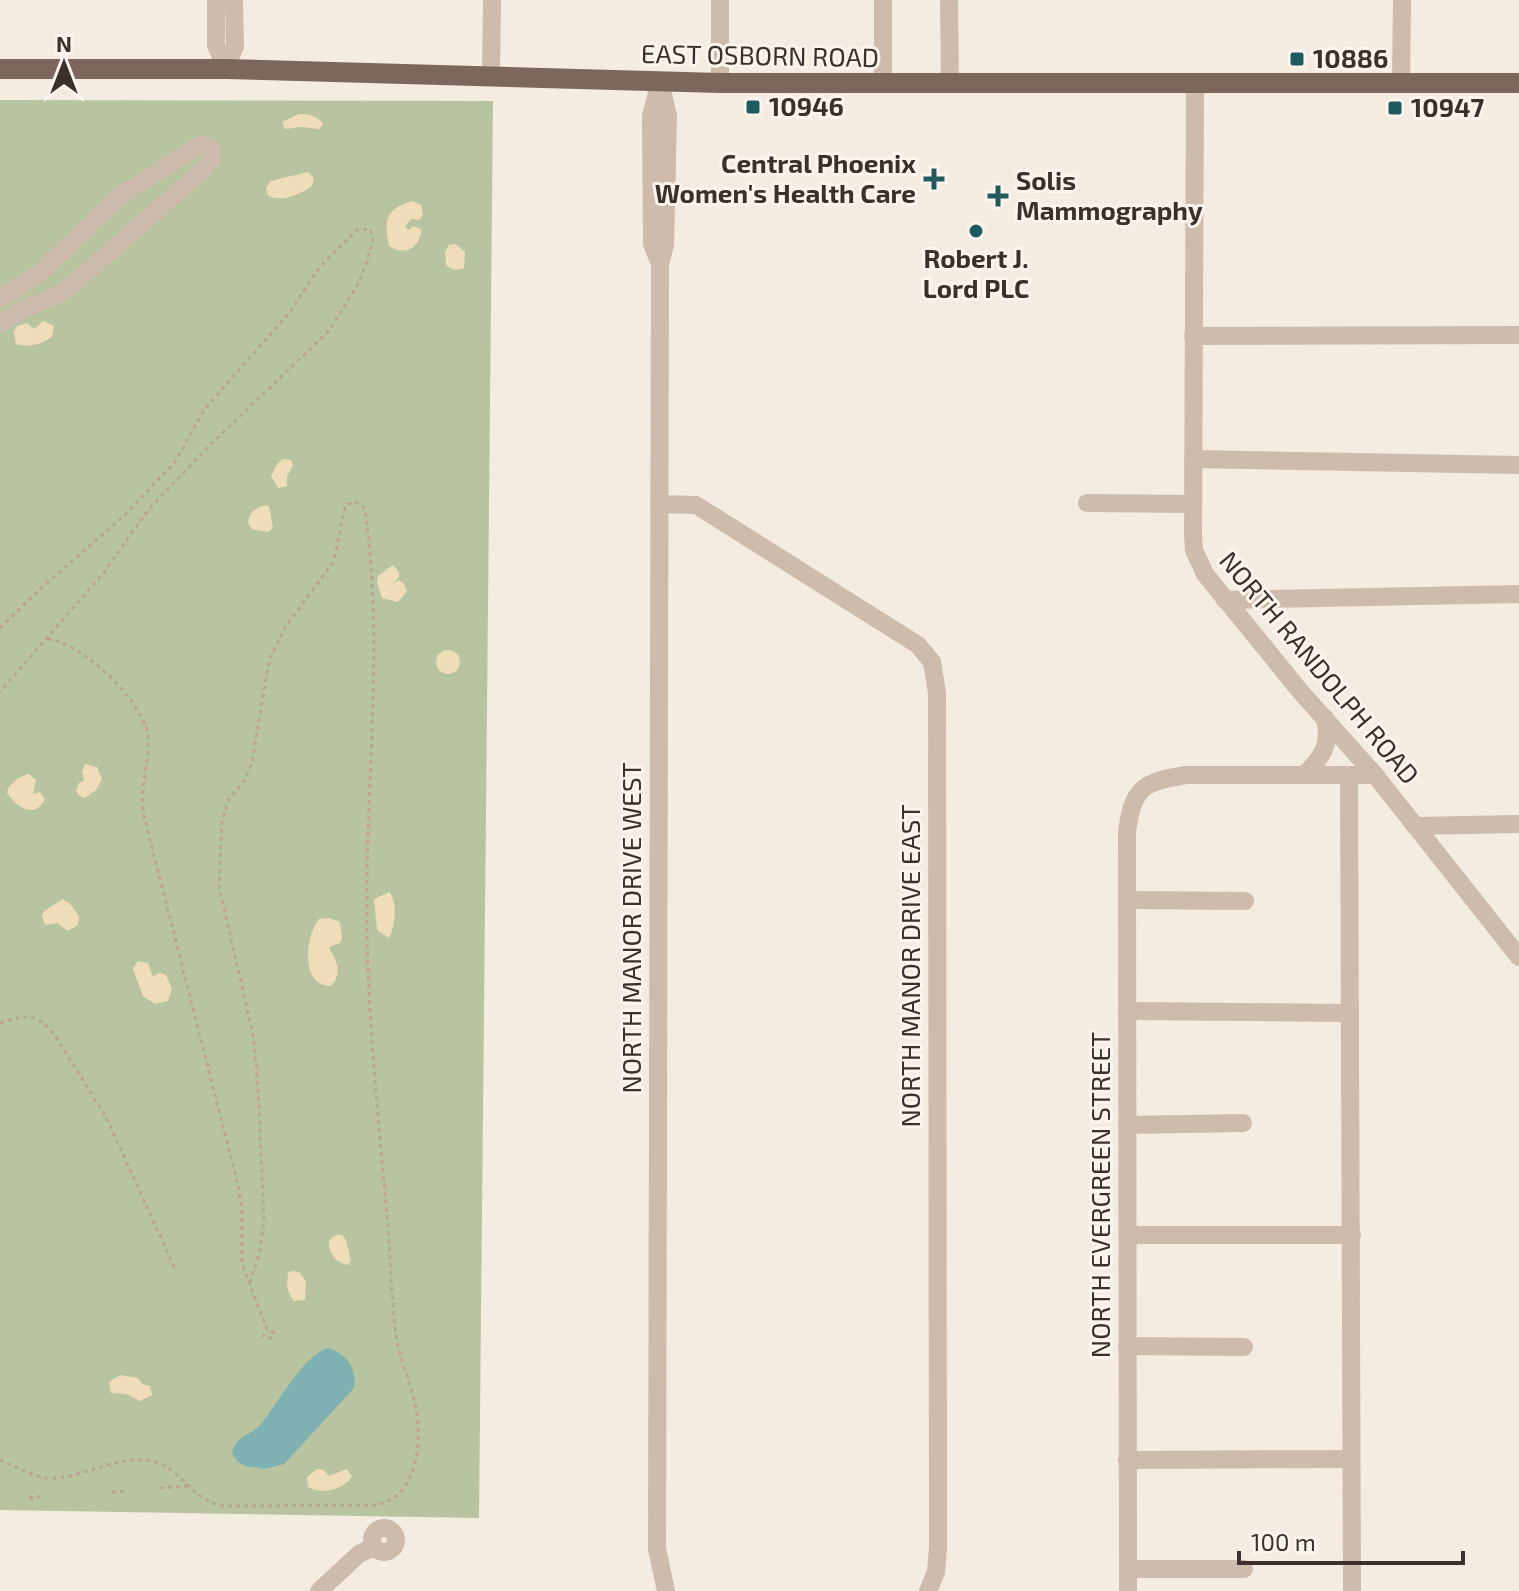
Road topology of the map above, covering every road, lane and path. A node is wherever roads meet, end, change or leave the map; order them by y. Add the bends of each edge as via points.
1 (216, 0) edge
2 (234, 0) edge
3 (492, 0) edge
4 (720, 0) edge
5 (883, 0) edge
6 (949, 0) edge
7 (1402, 0) edge
8 (0, 69) edge
9 (226, 69) junction
10 (491, 76) junction
11 (660, 81) junction
12 (720, 83) junction
13 (883, 83) junction
14 (1401, 83) junction
15 (1519, 83) edge
16 (950, 84) junction
17 (1195, 84) junction
18 (0, 299) edge
19 (0, 324) edge
20 (1519, 335) edge
21 (1193, 336) junction
22 (1193, 459) junction
23 (1519, 465) edge
24 (1087, 503) dead end
25 (659, 504) junction
26 (1193, 504) junction
27 (1519, 594) edge
28 (1225, 600) junction
29 (0, 628) edge
30 (48, 639) junction
31 (0, 692) edge
32 (1325, 718) junction
33 (1304, 775) junction
34 (1349, 775) junction
35 (1375, 775) junction
36 (1519, 824) edge
37 (1415, 826) junction
38 (1128, 900) junction
39 (1245, 901) dead end
40 (1519, 957) edge
41 (1127, 1011) junction
42 (1349, 1013) junction
43 (0, 1023) edge
44 (1243, 1123) dead end
45 (1127, 1125) junction
46 (1128, 1235) junction
47 (1352, 1235) junction
48 (176, 1271) dead end
49 (250, 1283) junction
50 (267, 1329) dead end
51 (1127, 1346) junction
52 (1244, 1347) dead end
53 (1351, 1459) junction
54 (0, 1460) edge
55 (1127, 1460) junction
56 (187, 1486) junction
57 (160, 1488) dead end
58 (124, 1491) dead end
59 (112, 1492) dead end
60 (43, 1496) dead end
61 (29, 1498) dead end
62 (374, 1547) dead end
63 (1128, 1569) junction
64 (1244, 1569) dead end
65 (319, 1591) edge
66 (666, 1591) edge
67 (928, 1591) edge
68 (1128, 1591) edge
69 (1352, 1591) edge

1 - 2 street
1 - 9 street via 216,45
2 - 9 street via 235,46
3 - 10 street
4 - 12 street
5 - 13 street
6 - 16 street
7 - 14 street
8 - 9 main road, EAST OSBORN ROAD
9 - 10 main road, EAST OSBORN ROAD
10 - 11 main road, EAST OSBORN ROAD
11 - 12 main road, EAST OSBORN ROAD
11 - 25 street, NORTH MANOR DRIVE WEST via 651,116 665,245 660,264
12 - 13 main road, EAST OSBORN ROAD
13 - 16 main road, EAST OSBORN ROAD
14 - 15 main road, EAST OSBORN ROAD
14 - 17 main road, EAST OSBORN ROAD
16 - 17 main road, EAST OSBORN ROAD
17 - 21 street, NORTH RANDOLPH ROAD
18 - 19 street via 59,257 120,196 198,146 212,149 205,168 63,293
20 - 21 street
21 - 22 street, NORTH RANDOLPH ROAD
22 - 23 street
22 - 26 street, NORTH RANDOLPH ROAD
24 - 26 street
25 - 66 street, NORTH MANOR DRIVE WEST via 657,1549
25 - 67 street, NORTH MANOR DRIVE EAST via 696,505 918,645 932,662 937,693 938,1547
26 - 28 street, NORTH RANDOLPH ROAD via 1198,563
27 - 28 street
28 - 32 street, NORTH RANDOLPH ROAD
29 - 30 path via 123,517 175,462 199,416 290,312 319,268 357,230 370,229 367,261 336,322 149,509
30 - 31 path
30 - 49 path via 64,642 107,675 134,705 147,730 144,816 239,1189 241,1257
32 - 33 street via 1325,752
32 - 35 street, NORTH RANDOLPH ROAD
33 - 34 street
33 - 38 street, NORTH EVERGREEN STREET via 1186,775 1161,779 1141,790 1133,800 1127,832
34 - 35 street
34 - 42 street
35 - 37 street, NORTH RANDOLPH ROAD
36 - 37 street
37 - 40 street, NORTH RANDOLPH ROAD
38 - 39 street
38 - 41 street, NORTH EVERGREEN STREET
41 - 42 street
41 - 45 street, NORTH EVERGREEN STREET
42 - 47 street
43 - 48 path via 35,1017 56,1037 106,1117
44 - 45 street
45 - 46 street, NORTH EVERGREEN STREET
46 - 47 street
46 - 51 street, NORTH EVERGREEN STREET
47 - 53 street
49 - 50 path
49 - 56 path via 264,1220 258,1086 255,1044 219,887 222,822 228,801 252,763 272,651 334,561 346,505 354,502 365,510 375,603 368,997 396,1336 417,1413 416,1456 399,1494 375,1505 216,1505
51 - 52 street
51 - 55 street, NORTH EVERGREEN STREET
53 - 55 street
53 - 69 street
54 - 56 path via 46,1478 149,1460
55 - 63 street, NORTH EVERGREEN STREET
56 - 57 path
58 - 59 path
60 - 61 path
62 - 65 street
63 - 64 street
63 - 68 street, NORTH EVERGREEN STREET

